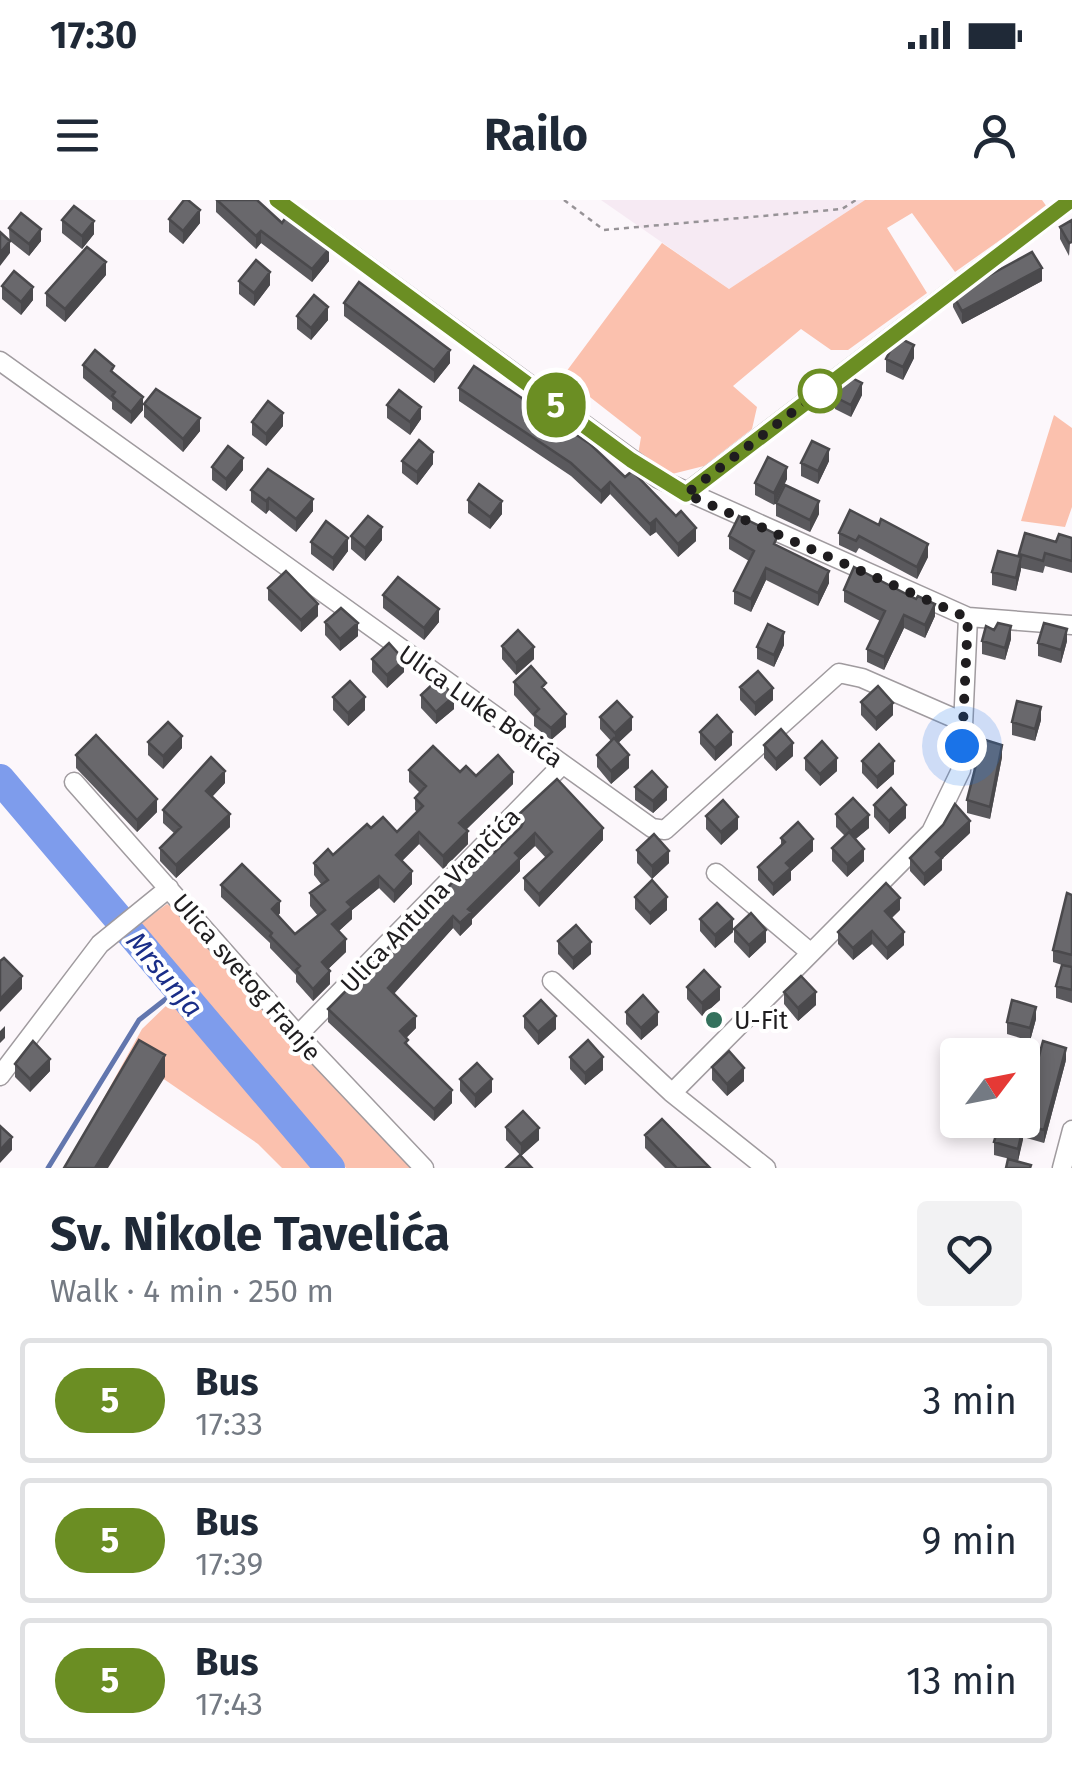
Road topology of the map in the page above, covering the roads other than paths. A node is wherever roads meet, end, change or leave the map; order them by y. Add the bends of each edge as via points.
1 (277, 200) edge
2 (1071, 200) edge
3 (0, 361) edge
4 (686, 494) junction
5 (968, 618) junction
6 (1072, 625) edge
7 (964, 722) junction
8 (562, 764) junction
9 (74, 782) dead end
10 (716, 873) dead end
11 (169, 888) junction
12 (811, 953) junction
13 (552, 981) dead end
14 (298, 1036) junction
15 (0, 1076) edge
16 (672, 1093) junction
17 (1072, 1130) edge
18 (424, 1168) edge
19 (766, 1168) edge
20 (1062, 1168) edge

1 - 4 street
2 - 4 street
3 - 8 street, Ulica Luke Botića
4 - 5 street
5 - 6 street
5 - 7 street
7 - 8 street, Ulica Luke Botića via 839,673 665,830 652,828
7 - 12 street via 961,770 931,832
8 - 14 street, Ulica Antuna Vrančića
9 - 11 street, Ulica svetog Franje
10 - 12 street
11 - 14 street, Ulica svetog Franje
11 - 15 street via 100,944
12 - 16 street
13 - 16 street
14 - 18 street, Ulica svetog Franje
16 - 19 street
17 - 20 street

